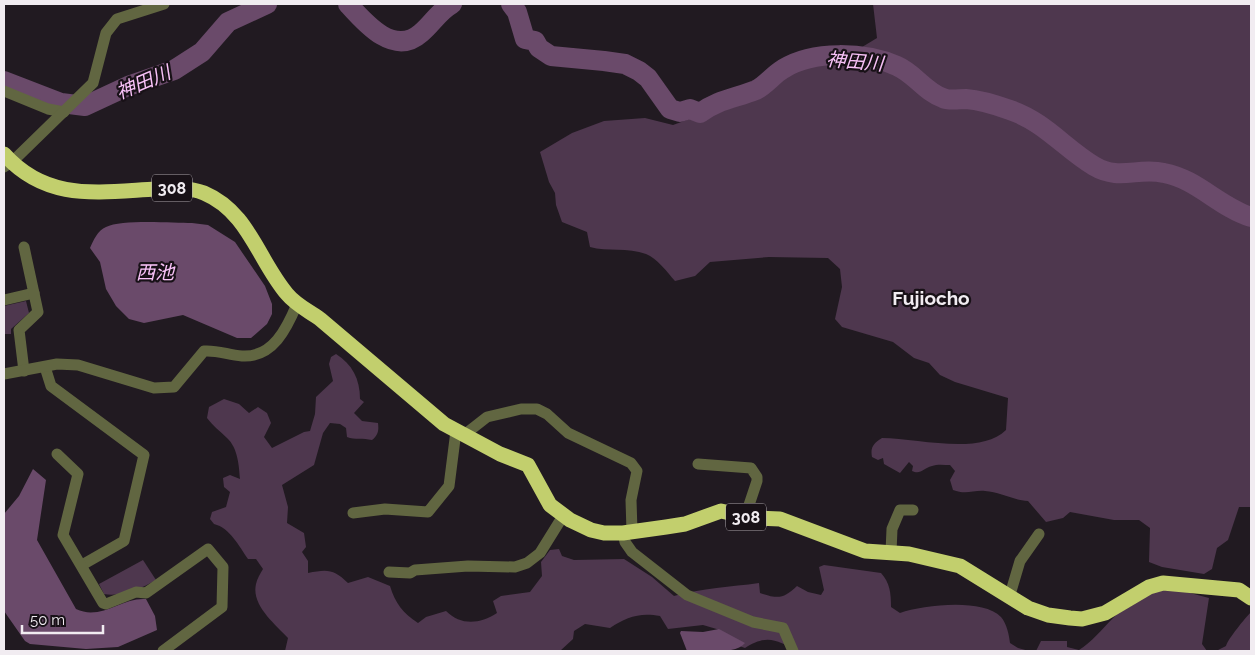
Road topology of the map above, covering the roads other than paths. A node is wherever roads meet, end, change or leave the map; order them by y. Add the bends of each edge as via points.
1 (164, 4) edge
2 (4, 91) edge
3 (64, 112) junction
4 (7, 161) edge
5 (24, 247) dead end
6 (34, 293) junction
7 (4, 300) edge
8 (297, 304) junction
9 (45, 368) junction
10 (24, 371) junction
11 (4, 374) edge
12 (460, 433) junction
13 (56, 454) dead end
14 (698, 464) dead end
15 (913, 510) dead end
16 (353, 513) dead end
17 (563, 516) junction
18 (745, 517) junction
19 (628, 532) junction
20 (1038, 534) dead end
21 (891, 552) junction
22 (82, 565) junction
23 (389, 572) dead end
24 (1009, 598) junction
25 (1251, 598) edge
26 (162, 651) edge
27 (793, 651) edge

1 - 3 street via 123,16 114,23 106,34 93,83
2 - 3 street
3 - 4 street
4 - 8 highway, 308 via 59,189 84,192 194,190 220,201 243,223 286,293
5 - 6 street
6 - 7 street
6 - 10 street via 38,312 19,330
8 - 9 street via 288,326 263,353 243,356 218,350 204,351 174,387 154,388 78,365 58,364
8 - 12 highway, 308 via 318,317 444,424
9 - 10 street
9 - 22 street via 51,386 144,455 124,541
10 - 11 street
12 - 16 street via 449,486 428,512 385,508
12 - 17 highway, 308 via 528,465 545,497
12 - 19 street via 487,417 521,409 537,409 568,433 631,463 637,471
13 - 22 street via 78,474 63,535
14 - 18 street via 751,468 757,481
15 - 21 street via 900,510 894,522
17 - 19 highway, 308 via 591,530
17 - 23 street via 540,553 515,567 468,566 410,573
18 - 19 highway, 308 via 721,511 685,524
18 - 21 highway, 308 via 787,521 865,551
19 - 27 street via 625,542 632,552 687,595 753,622 783,628
20 - 24 street via 1020,561
21 - 24 highway, 308 via 960,566
22 - 26 street via 106,604 136,592 146,593 210,550 223,567 222,608
24 - 25 highway, 308 via 1048,615 1082,619 1105,613 1149,587 1163,583 1239,590

